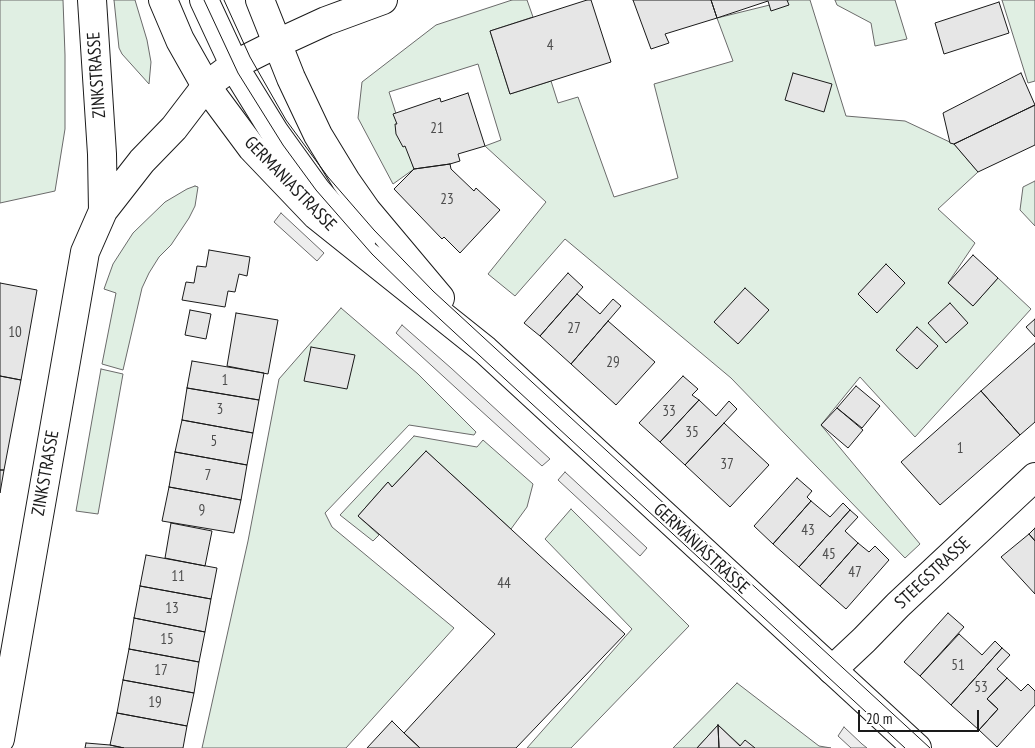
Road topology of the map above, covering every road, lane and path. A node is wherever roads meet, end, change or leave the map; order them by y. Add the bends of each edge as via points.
1 (92, 0) edge
2 (163, 0) edge
3 (204, 0) edge
4 (224, 0) edge
5 (260, 0) edge
6 (383, 0) edge
7 (276, 44) junction
8 (242, 61) junction
9 (206, 86) junction
10 (103, 210) junction
11 (485, 350) junction
12 (1035, 477) edge
13 (832, 670) junction
14 (0, 739) edge
15 (917, 748) edge

1 - 10 main road, ZINKSTRASSE
2 - 9 main road, GERMANIASTRASSE via 180,40
3 - 8 main road
4 - 8 main road
5 - 7 main road, GERMANIASTRASSE
6 - 7 main road, ZINKSTRASSE via 326,20
7 - 8 main road, ZINKSTRASSE
7 - 11 main road, GERMANIASTRASSE via 308,116 346,181 392,242
8 - 9 main road, ZINKSTRASSE
8 - 11 main road via 328,177
9 - 10 main road, ZINKSTRASSE
9 - 11 main road, GERMANIASTRASSE via 252,148 316,215
10 - 14 main road, ZINKSTRASSE via 85,252
11 - 13 main road, GERMANIASTRASSE
12 - 13 main road, STEEGSTRASSE
13 - 15 main road, GERMANIASTRASSE

